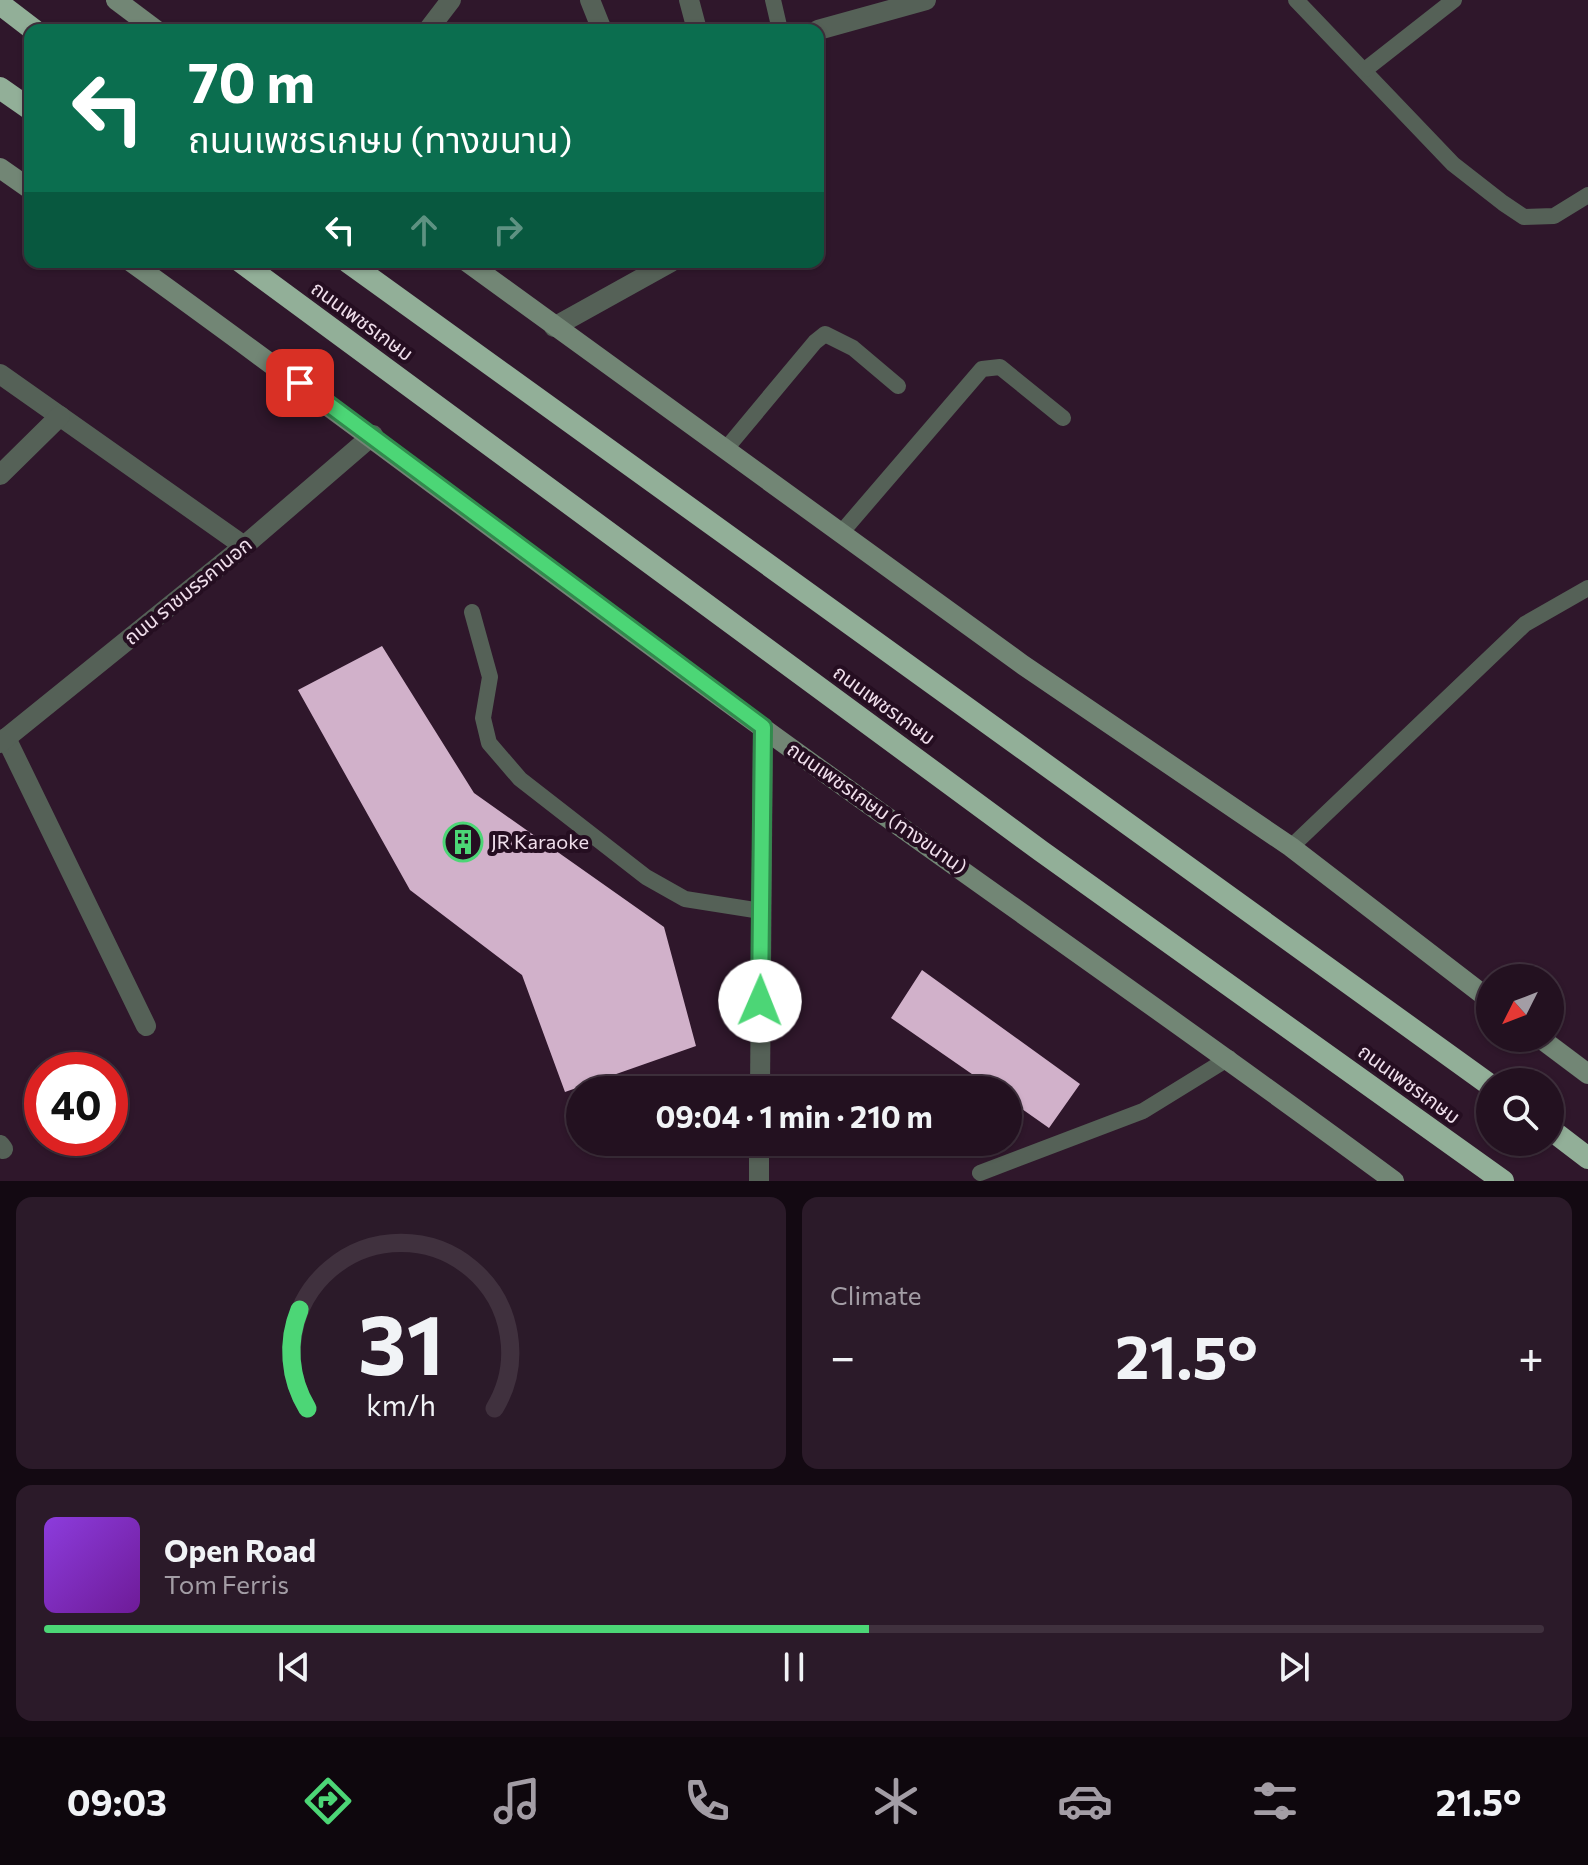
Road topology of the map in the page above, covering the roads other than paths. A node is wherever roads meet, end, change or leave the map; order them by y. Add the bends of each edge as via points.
1 (451, 0) edge
2 (590, 0) edge
3 (689, 0) edge
4 (773, 0) edge
5 (926, 0) edge
6 (1296, 0) edge
7 (1454, 0) edge
8 (123, 2) edge
9 (0, 4) edge
10 (26, 24) edge
11 (149, 24) edge
12 (433, 24) edge
13 (600, 24) edge
14 (695, 24) edge
15 (779, 24) edge
16 (824, 28) edge
17 (1366, 69) junction
18 (0, 88) edge
19 (24, 105) edge
20 (0, 168) edge
21 (24, 185) edge
22 (1588, 195) edge
23 (139, 268) edge
24 (249, 268) edge
25 (356, 268) edge
26 (475, 268) edge
27 (660, 268) edge
28 (554, 327) junction
29 (0, 374) edge
30 (898, 386) dead end
31 (60, 416) junction
32 (1063, 418) dead end
33 (373, 435) junction
34 (725, 450) junction
35 (0, 475) edge
36 (841, 533) junction
37 (244, 546) junction
38 (1588, 588) edge
39 (472, 612) dead end
40 (763, 727) junction
41 (3, 740) edge
42 (1291, 847) junction
43 (761, 911) junction
44 (1476, 989) edge
45 (146, 1026) dead end
46 (1559, 1052) edge
47 (1229, 1058) junction
48 (1588, 1074) edge
49 (1476, 1075) edge
50 (760, 1076) edge
51 (1564, 1140) edge
52 (759, 1156) edge
53 (1588, 1158) edge
54 (980, 1173) dead end
55 (759, 1181) edge
56 (1394, 1181) edge
57 (1503, 1181) edge

1 - 12 street
2 - 13 street
3 - 14 street
4 - 15 lane
5 - 16 street
6 - 17 lane
7 - 17 lane
8 - 11 main road
9 - 10 highway
17 - 22 lane via 1453,164 1524,217 1554,216
18 - 19 highway
20 - 21 main road
23 - 33 main road, ถนนเพชรเกษม (ทางขนาน)
24 - 57 highway, ถนนเพชรเกษม via 1041,851
25 - 49 highway, ถนนเพชรเกษม
26 - 28 main road
27 - 28 street
28 - 34 main road
29 - 31 street
30 - 34 lane via 853,348 825,334
31 - 35 street
31 - 37 street
32 - 36 lane via 1000,367 982,369
33 - 37 street, ถนน ราชมรรคานอก
33 - 40 main road, ถนนเพชรเกษม (ทางขนาน)
34 - 36 main road
36 - 42 main road via 1023,665
37 - 41 street, ถนน ราชมรรคานอก
38 - 42 lane via 1525,624
39 - 43 lane via 490,677 483,718 489,743 520,779 646,877 685,899
40 - 43 street
40 - 47 main road, ถนนเพชรเกษม (ทางขนาน)
41 - 45 street
42 - 44 main road
43 - 50 street
46 - 48 main road
47 - 54 lane via 1143,1111
47 - 56 main road, ถนนเพชรเกษม (ทางขนาน)
51 - 53 highway
52 - 55 street

